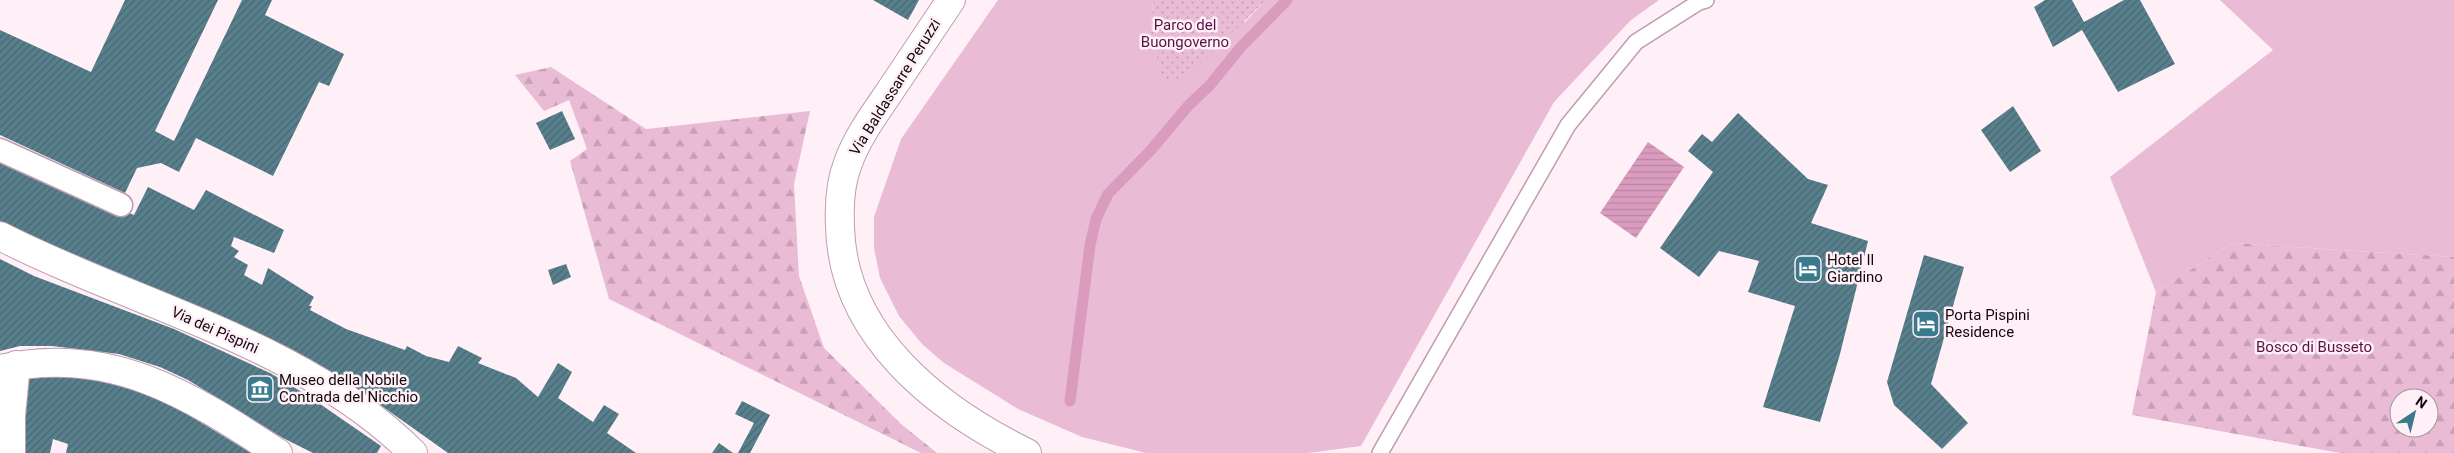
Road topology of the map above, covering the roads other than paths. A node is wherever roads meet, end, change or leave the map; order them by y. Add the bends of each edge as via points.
1 (951, 0) edge
2 (1706, 0) edge
3 (0, 150) edge
4 (120, 205) dead end
5 (0, 236) edge
6 (8, 367) edge
7 (11, 453) edge
8 (278, 453) edge
9 (413, 453) edge
10 (1027, 453) edge
11 (1380, 453) edge

1 - 10 street, Via Baldassarre Peruzzi via 867,125 848,160 841,192 841,249 851,285 866,320 901,365 962,416
2 - 11 lane via 1636,42 1568,125
3 - 4 street
5 - 9 street, Via dei Pispini via 277,359 352,404 391,431
6 - 7 street
6 - 8 street via 85,362 133,373 209,408

